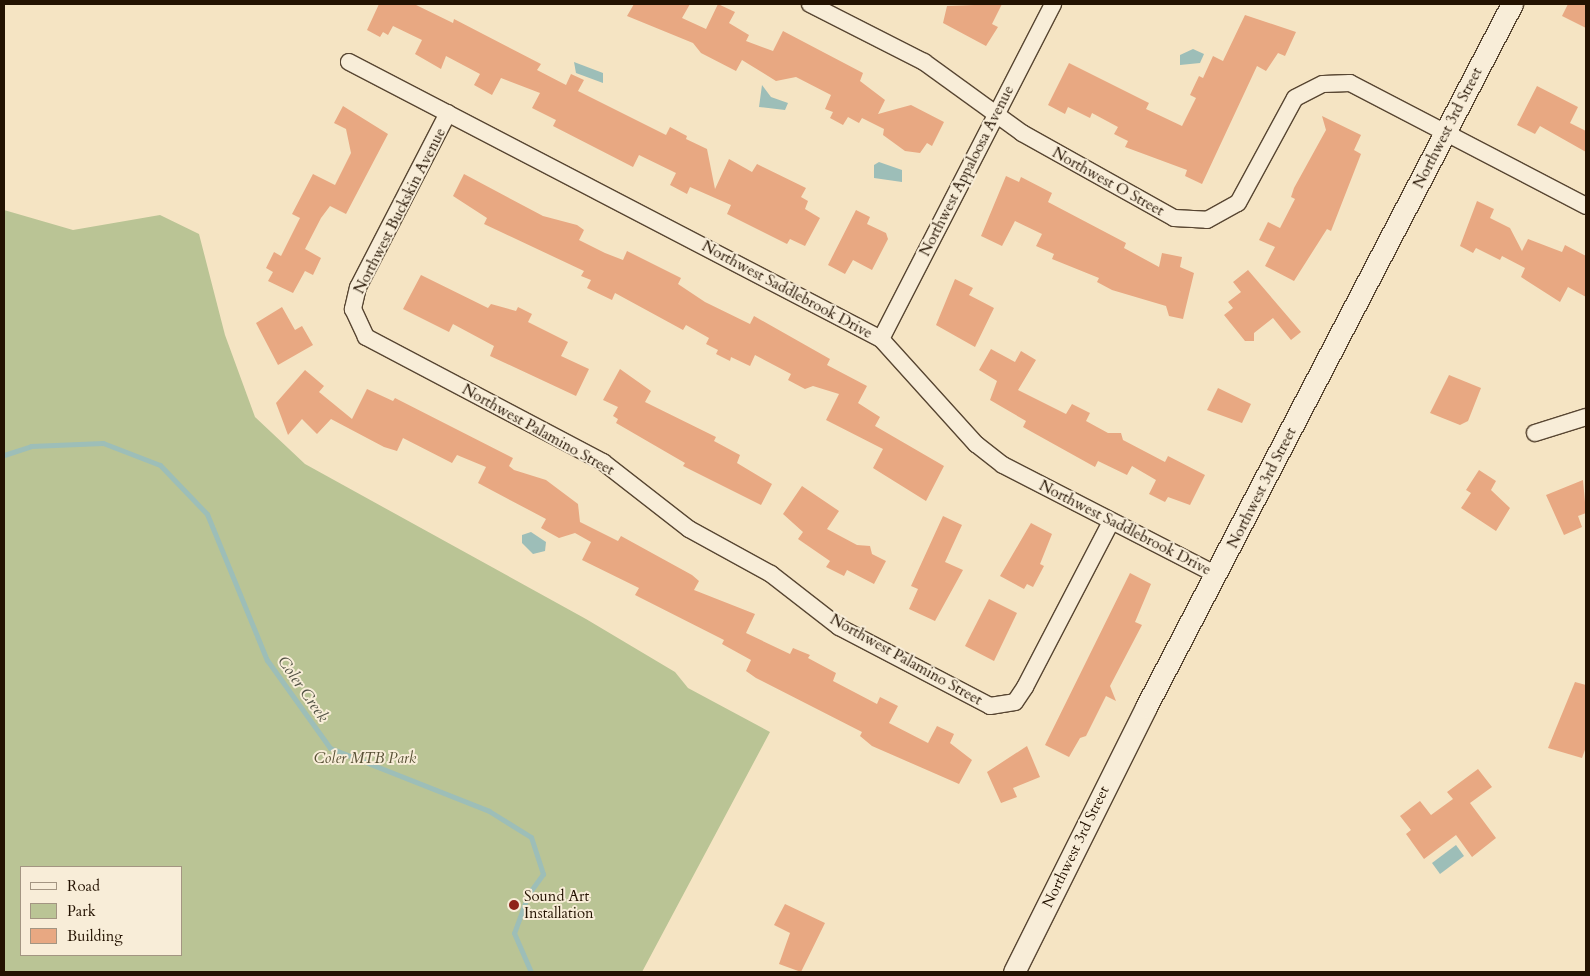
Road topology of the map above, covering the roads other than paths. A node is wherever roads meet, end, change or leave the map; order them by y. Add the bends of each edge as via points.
1 (810, 4) edge
2 (1053, 4) edge
3 (1512, 4) edge
4 (349, 62) dead end
5 (997, 112) junction
6 (448, 113) junction
7 (1444, 136) junction
8 (1586, 206) edge
9 (353, 309) joint
10 (881, 339) junction
11 (1586, 417) edge
12 (1535, 433) dead end
13 (1111, 522) junction
14 (1217, 575) junction
15 (1014, 972) edge

1 - 5 street, Northwest O Street via 924,62
2 - 5 street, Northwest Appaloosa Avenue
3 - 7 street, Northwest 3rd Street
4 - 6 street, Northwest Saddlebrook Drive
5 - 7 street, Northwest O Street via 1086,172 1174,218 1207,220 1238,203 1296,98 1323,84 1350,83
5 - 10 street, Northwest Appaloosa Avenue
6 - 9 street, Northwest Buckskin Avenue via 358,287
6 - 10 street, Northwest Saddlebrook Drive
7 - 8 street, Northwest O Street
7 - 14 street, Northwest 3rd Street
9 - 13 street, Northwest Palamino Street via 366,337 603,462 689,529 771,574 839,627 990,706 1015,702
10 - 13 street, Northwest Saddlebrook Drive via 983,449 1003,465
11 - 12 street
13 - 14 street, Northwest Saddlebrook Drive
14 - 15 street, Northwest 3rd Street via 1146,707

